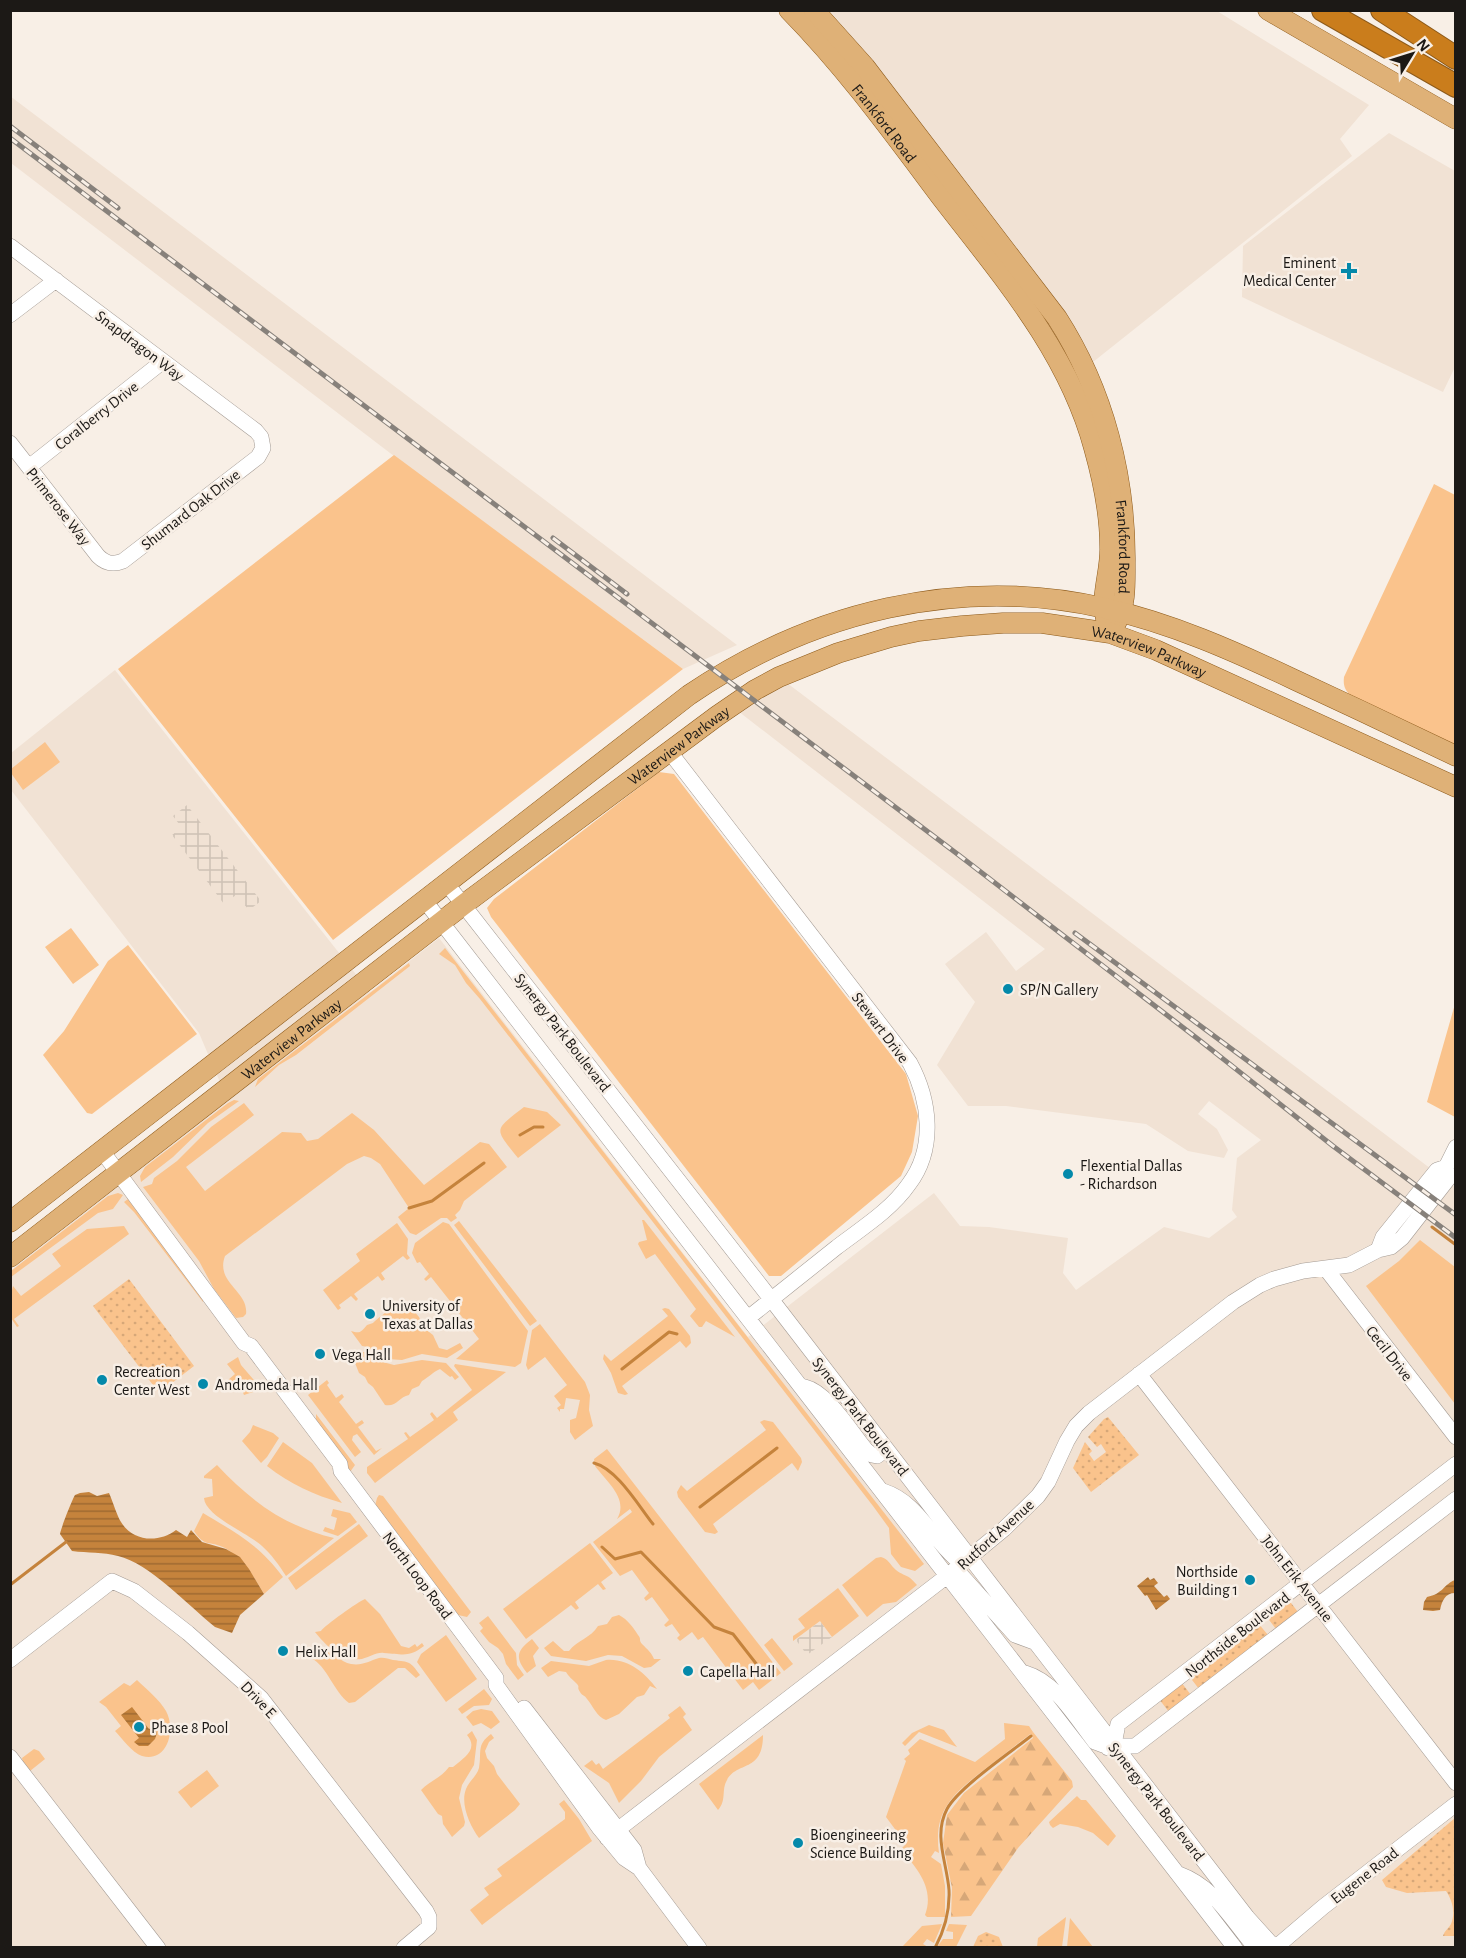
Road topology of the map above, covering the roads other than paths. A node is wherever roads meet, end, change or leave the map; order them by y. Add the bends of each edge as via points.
1 (789, 10) edge
2 (814, 10) edge
3 (1268, 10) edge
4 (1323, 10) edge
5 (1382, 10) edge
6 (1455, 58) edge
7 (1455, 86) edge
8 (880, 101) junction
9 (1455, 119) edge
10 (10, 246) edge
11 (56, 280) junction
12 (10, 315) edge
13 (162, 362) junction
14 (10, 443) edge
15 (263, 448) joint
16 (29, 467) junction
17 (112, 564) joint
18 (914, 603) junction
19 (1112, 610) junction
20 (919, 631) junction
21 (1110, 633) junction
22 (669, 751) junction
23 (1455, 756) edge
24 (1455, 787) edge
25 (447, 884) junction
26 (425, 901) junction
27 (464, 905) junction
28 (441, 922) junction
29 (339, 967) junction
30 (356, 989) junction
31 (1455, 1147) edge
32 (102, 1151) junction
33 (1451, 1170) edge
34 (119, 1173) junction
35 (10, 1222) edge
36 (10, 1257) edge
37 (1326, 1269) junction
38 (771, 1299) junction
39 (748, 1318) junction
40 (1139, 1374) junction
41 (799, 1385) junction
42 (1455, 1437) edge
43 (886, 1449) junction
44 (1455, 1464) edge
45 (880, 1490) junction
46 (1455, 1499) edge
47 (970, 1558) junction
48 (947, 1576) junction
49 (1302, 1583) junction
50 (1318, 1605) junction
51 (1034, 1642) junction
52 (10, 1660) edge
53 (1022, 1672) junction
54 (1113, 1744) junction
55 (11, 1758) edge
56 (1092, 1762) junction
57 (1455, 1783) edge
58 (1455, 1804) edge
59 (612, 1834) junction
60 (1176, 1873) junction
61 (158, 1947) edge
62 (404, 1947) edge
63 (699, 1947) edge
64 (1235, 1947) edge
65 (1257, 1947) edge
66 (1275, 1947) edge

1 - 8 main road, Frankford Road
2 - 8 main road, Frankford Road via 865,67
3 - 9 main road
4 - 7 highway
5 - 6 highway
8 - 19 main road, Frankford Road via 1057,318 1078,354 1103,416 1121,491 1126,548
10 - 11 street, Snapdragon Way
11 - 12 street
11 - 13 street, Snapdragon Way
13 - 15 street, Snapdragon Way via 256,431
13 - 16 street, Coralberry Drive
14 - 16 street, Primerose Way
15 - 17 street, Shumard Oak Drive via 258,457 123,561
16 - 17 street, Primerose Way via 98,556
18 - 19 main road, Waterview Parkway via 992,595
18 - 20 main road
18 - 25 main road, Waterview Parkway via 817,628 719,674
19 - 21 main road, Frankford Road
19 - 23 main road, Waterview Parkway via 1225,647
20 - 21 main road, Waterview Parkway via 1042,623
20 - 22 main road, Waterview Parkway via 851,648 779,677
21 - 24 main road, Waterview Parkway via 1208,672
22 - 27 main road, Waterview Parkway
22 - 38 street, Stewart Drive via 910,1063 926,1104 924,1149 909,1186
25 - 26 main road, Waterview Parkway
25 - 27 street, Synergy Park Boulevard
26 - 28 street, Synergy Park Boulevard
26 - 29 main road, Waterview Parkway
27 - 28 main road, Waterview Parkway
27 - 38 street, Synergy Park Boulevard
28 - 30 main road, Waterview Parkway
28 - 39 street, Synergy Park Boulevard
29 - 30 main road
29 - 32 main road, Waterview Parkway
30 - 34 main road, Waterview Parkway
31 - 33 street, Rutford Avenue
32 - 34 street, North Loop Road
32 - 35 main road, Waterview Parkway
33 - 37 street, Rutford Avenue via 1437,1170 1383,1238 1378,1250 1349,1265
34 - 36 main road, Waterview Parkway
34 - 59 street, North Loop Road via 333,1469 340,1471 496,1678 496,1685 534,1739
37 - 40 street, Rutford Avenue via 1290,1274 1251,1290
37 - 42 street, Cecil Drive
38 - 39 street, Stewart Drive
38 - 43 street, Synergy Park Boulevard
39 - 41 street, Synergy Park Boulevard
40 - 47 street, Rutford Avenue via 1076,1426 1038,1496
40 - 49 street, John Erik Avenue
41 - 43 street via 813,1389 833,1408 872,1455
41 - 45 street, Synergy Park Boulevard
43 - 47 street, Synergy Park Boulevard
44 - 49 street, Northside Boulevard
45 - 47 street via 896,1495 910,1506 955,1558
45 - 48 street, Synergy Park Boulevard
46 - 50 street, Northside Boulevard
47 - 48 street, Rutford Avenue
47 - 51 street, Synergy Park Boulevard
48 - 51 street via 962,1576 1015,1635
48 - 53 street, Synergy Park Boulevard
48 - 59 street, Rutford Avenue
49 - 50 street, John Erik Avenue
49 - 54 street, Northside Boulevard via 1118,1724
50 - 54 street, Northside Boulevard via 1135,1746
50 - 57 street, John Erik Avenue
51 - 54 street, Synergy Park Boulevard
52 - 62 street, Drive E via 112,1581 135,1591 261,1698 426,1911 429,1927
53 - 54 street via 1045,1683 1095,1742
53 - 56 street, Synergy Park Boulevard
54 - 56 street, Northside Boulevard
54 - 66 street, Synergy Park Boulevard via 1247,1917
55 - 61 street
56 - 60 street, Synergy Park Boulevard
58 - 66 street, Eugene Road
59 - 63 street, North Loop Road via 624,1858 639,1868
60 - 64 street, Synergy Park Boulevard
60 - 65 street via 1191,1878 1212,1894

